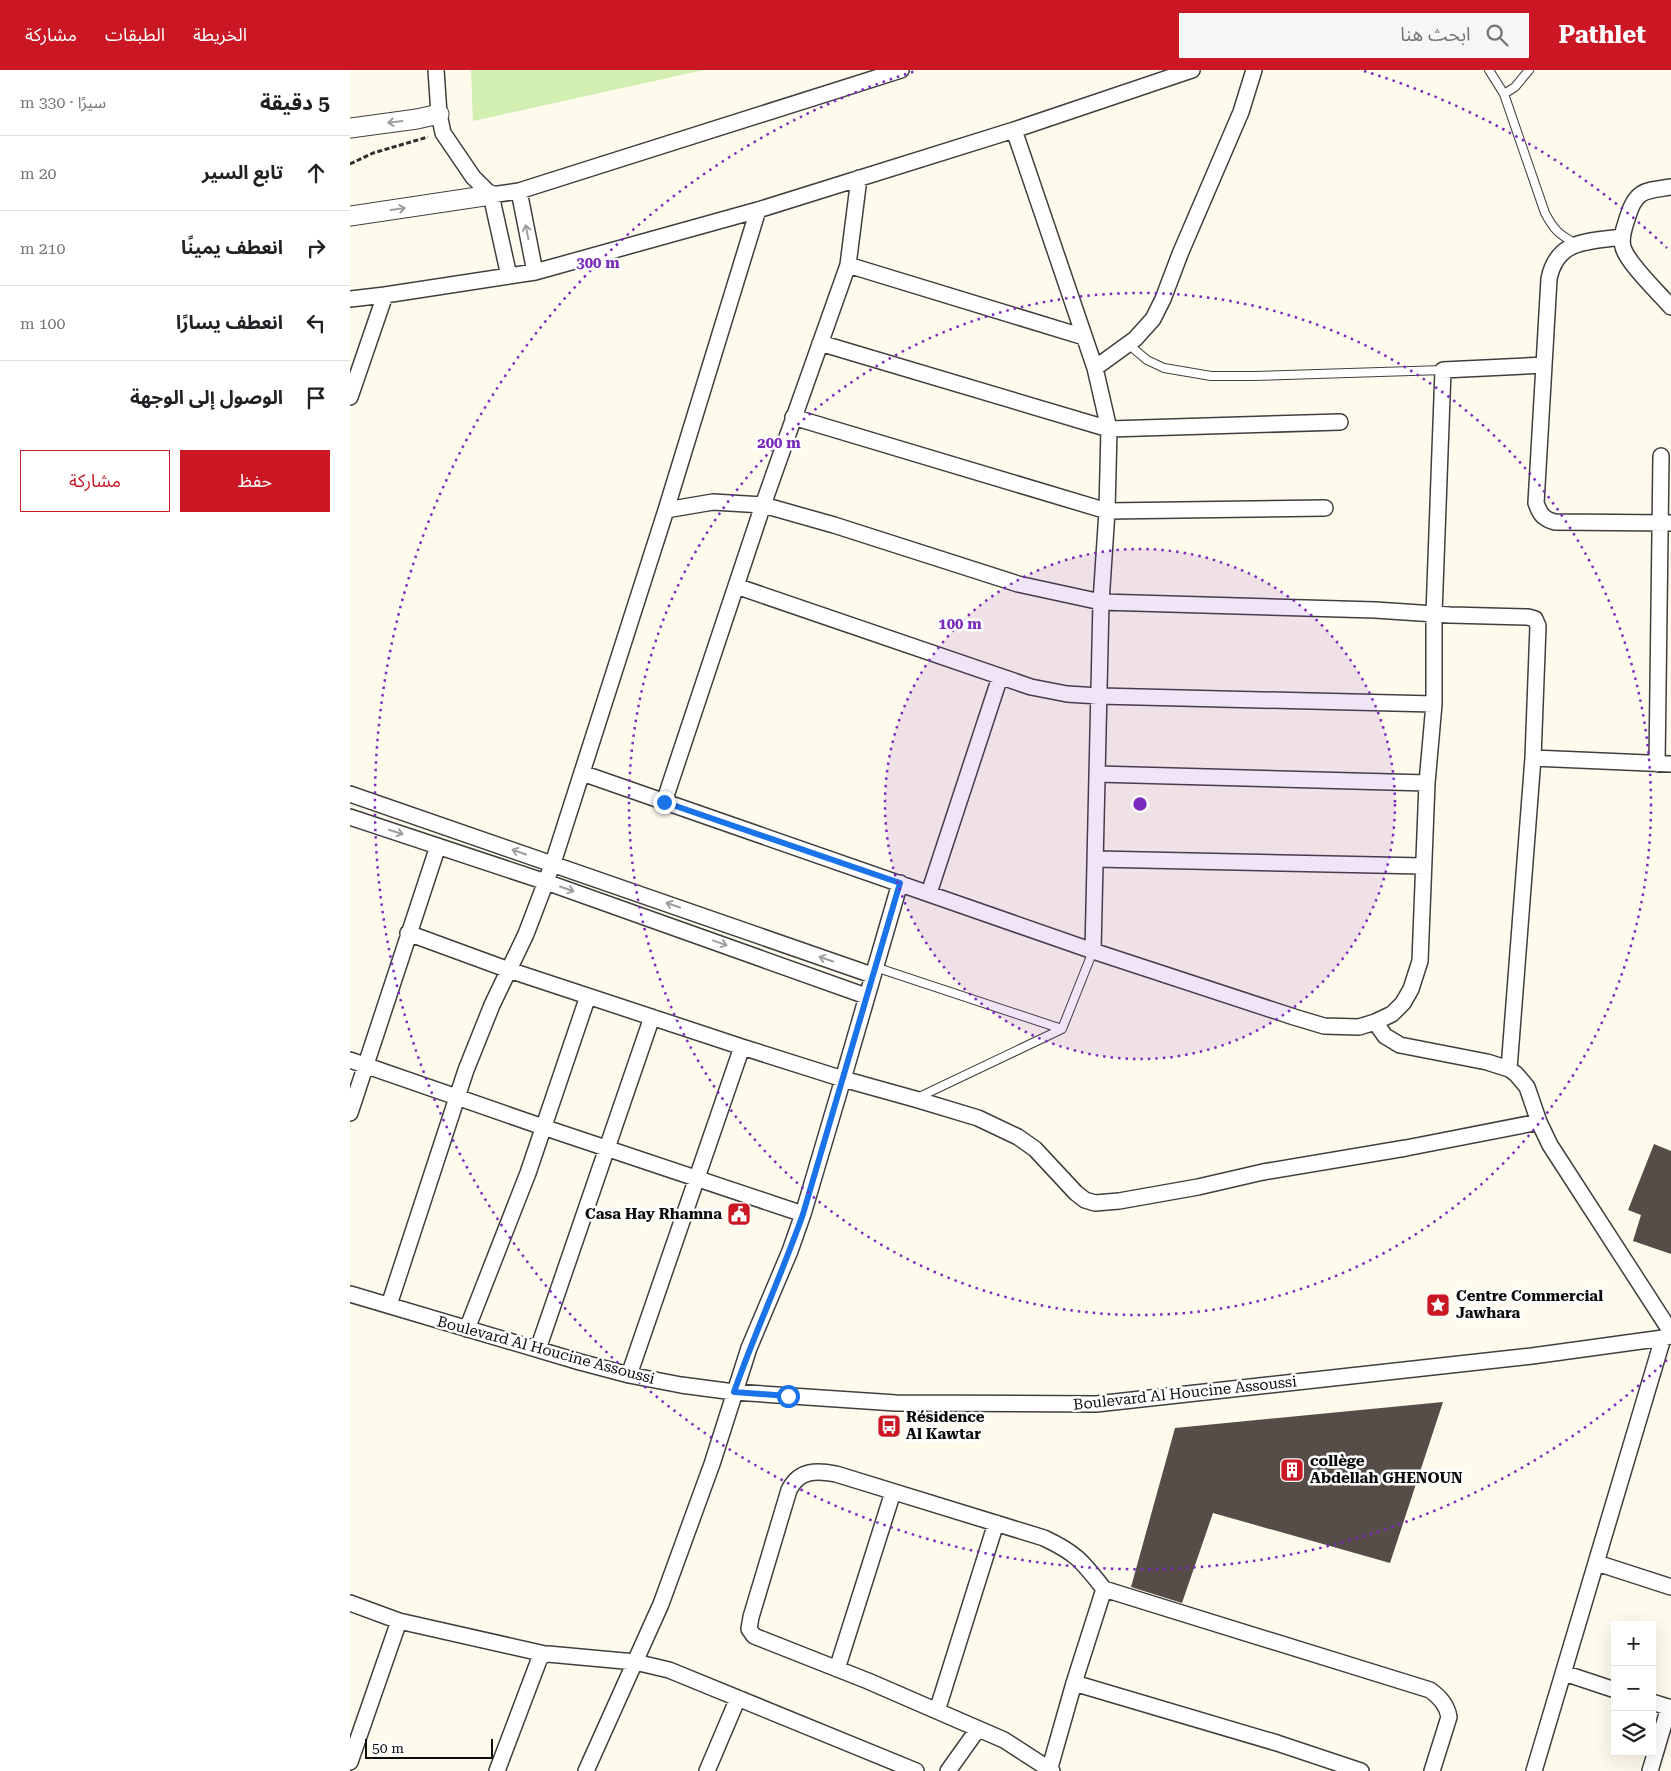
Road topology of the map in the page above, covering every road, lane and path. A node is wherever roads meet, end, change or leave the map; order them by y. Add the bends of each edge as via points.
1 (436, 70) edge
2 (901, 70) edge
3 (1192, 70) edge
4 (1254, 70) edge
5 (1489, 70) edge
6 (1529, 70) edge
7 (1504, 94) junction
8 (439, 114) junction
9 (350, 128) edge
10 (1014, 130) junction
11 (443, 133) junction
12 (350, 164) edge
13 (859, 178) junction
14 (1671, 187) edge
15 (519, 191) junction
16 (492, 195) junction
17 (758, 210) junction
18 (350, 216) edge
19 (1622, 237) junction
20 (1577, 244) junction
21 (848, 265) junction
22 (535, 272) junction
23 (509, 276) junction
24 (386, 295) junction
25 (350, 299) edge
26 (1671, 307) edge
27 (1084, 337) junction
28 (820, 342) junction
29 (1128, 344) junction
30 (1544, 365) junction
31 (1095, 368) junction
32 (1443, 370) junction
33 (350, 397) edge
34 (793, 417) junction
35 (1340, 422) dead end
36 (1110, 429) junction
37 (1661, 456) dead end
38 (763, 505) junction
39 (1325, 508) dead end
40 (666, 510) junction
41 (1107, 511) junction
42 (1665, 523) edge
43 (736, 586) junction
44 (1101, 602) junction
45 (1434, 614) junction
46 (1000, 678) junction
47 (1099, 696) junction
48 (1434, 704) junction
49 (1533, 758) junction
50 (1664, 764) edge
51 (582, 773) junction
52 (1097, 774) junction
53 (1427, 783) junction
54 (350, 794) edge
55 (664, 802) junction
56 (350, 817) edge
57 (438, 846) junction
58 (1096, 859) junction
59 (553, 863) junction
60 (1423, 866) junction
61 (546, 882) junction
62 (900, 883) junction
63 (930, 893) junction
64 (408, 933) junction
65 (1094, 951) junction
66 (509, 970) junction
67 (873, 971) junction
68 (588, 996) junction
69 (866, 996) junction
70 (652, 1017) junction
71 (1375, 1022) junction
72 (1062, 1029) junction
73 (742, 1047) junction
74 (350, 1060) edge
75 (365, 1065) junction
76 (1509, 1069) junction
77 (843, 1079) junction
78 (457, 1097) junction
79 (915, 1099) junction
80 (350, 1113) edge
81 (1539, 1122) junction
82 (544, 1127) junction
83 (606, 1147) junction
84 (697, 1178) junction
85 (803, 1214) junction
86 (350, 1294) edge
87 (389, 1305) junction
88 (468, 1329) junction
89 (1668, 1335) edge
90 (538, 1349) junction
91 (629, 1375) junction
92 (734, 1392) junction
93 (893, 1492) junction
94 (996, 1524) junction
95 (1597, 1563) junction
96 (1671, 1587) edge
97 (1104, 1589) junction
98 (350, 1603) edge
99 (399, 1621) junction
100 (545, 1654) junction
101 (635, 1662) junction
102 (837, 1668) junction
103 (1564, 1673) junction
104 (1074, 1683) junction
105 (1611, 1689) edge
106 (738, 1698) junction
107 (1656, 1703) edge
108 (1670, 1707) edge
109 (937, 1711) junction
110 (978, 1729) junction
111 (350, 1762) edge
112 (497, 1771) edge
113 (586, 1771) edge
114 (707, 1771) edge
115 (916, 1771) edge
116 (948, 1771) edge
117 (1050, 1771) edge
118 (1361, 1771) edge
119 (1432, 1771) edge
120 (1534, 1771) edge
121 (1650, 1771) edge

1 - 8 street
2 - 15 street
3 - 10 street
4 - 29 street via 1241,112 1163,299 1153,318
5 - 7 lane
6 - 7 lane via 1515,87
7 - 20 lane via 1545,213 1560,235
8 -> 9 street
8 - 11 street
10 - 13 street
10 - 27 street
11 - 12 path via 373,153
11 - 16 street via 473,177
13 - 17 street
13 - 21 street
14 - 19 street via 1643,192 1636,197
15 - 16 street
22 -> 15 street
18 -> 16 street
16 - 23 street
17 - 22 street
17 - 40 street
19 - 20 street
19 - 26 street via 1628,258
20 - 30 street via 1565,249 1551,268
21 - 27 street
21 - 28 street
22 - 23 street
23 - 24 street
24 - 25 street
24 - 33 street
27 - 31 street
28 - 34 street
28 - 36 street
29 - 31 street
29 - 32 lane via 1147,360 1164,368 1211,376
30 - 32 street
30 - 42 street via 1536,503 1540,514 1555,522
31 - 36 street
32 - 45 street
34 - 38 street
34 - 41 street
35 - 36 street
36 - 41 street
37 - 42 street
38 - 40 street via 713,502
38 - 43 street
38 - 44 street via 1018,584
39 - 41 street
40 - 51 street
41 - 44 street
42 - 50 street
43 - 46 street
43 - 55 street
44 - 45 street
44 - 47 street
45 - 48 street
45 - 49 street via 1534,619 1538,626
46 - 47 street via 1052,692
46 - 63 street
47 - 48 street
47 - 52 street
48 - 53 street
49 - 50 street
49 - 76 street
51 - 55 street
51 - 59 street
52 - 53 street
52 - 58 street
53 - 60 street
59 -> 54 street
55 - 62 street
56 -> 57 street
57 - 61 street
57 - 64 street
58 - 60 street
58 - 65 street
59 - 61 street
67 -> 59 street
60 - 71 street via 1420,961 1416,976 1402,1003 1392,1014
61 - 66 street
61 -> 69 street
62 - 63 street
62 - 67 street
63 - 65 street
64 - 66 street
64 - 75 street
65 - 71 street via 1324,1026 1359,1027
65 - 72 lane
66 - 68 street
66 - 78 street
67 - 69 street
67 - 72 lane
68 - 70 street
68 - 82 street
69 - 77 street
70 - 73 street
70 - 83 street
71 - 76 street via 1385,1036 1400,1045
72 - 79 lane
73 - 77 street
73 - 84 street
74 - 75 street
75 - 78 street
75 - 80 street
76 - 81 street via 1527,1087
77 - 79 street
77 - 85 street
78 - 82 street
78 - 87 street
79 - 81 street via 978,1118 1018,1137 1036,1149 1076,1194 1095,1203 1198,1187 1263,1172
81 - 89 street via 1550,1145
82 - 83 street
82 - 88 street
83 - 84 street
83 - 90 street
84 - 85 street
84 - 91 street
85 - 92 street
86 - 87 street, Boulevard Al Houcine Assoussi
87 - 88 street, Boulevard Al Houcine Assoussi
88 - 90 street, Boulevard Al Houcine Assoussi
89 - 92 street, Boulevard Al Houcine Assoussi via 1532,1356 1096,1404 896,1403
89 - 95 street
90 - 91 street, Boulevard Al Houcine Assoussi
91 - 92 street, Boulevard Al Houcine Assoussi
92 - 101 street via 679,1557
93 - 94 street
93 - 102 street
93 - 102 street via 836,1474 807,1472 792,1485 775,1535 749,1629 760,1639
94 - 97 street via 1064,1547 1077,1556
94 - 109 street
95 - 96 street
95 - 103 street
97 - 104 street
97 - 119 street via 1430,1690 1440,1698 1449,1717
98 - 99 street
99 - 100 street
99 - 111 street
100 - 101 street
100 - 112 street via 539,1660
101 - 106 street via 669,1670
101 - 113 street
102 - 109 street
103 - 105 street
103 - 120 street
104 - 117 street
104 - 118 street
106 - 114 street
106 - 115 street
107 - 108 street
108 - 121 street
109 - 110 street
110 - 116 street
110 - 117 street via 1018,1748

